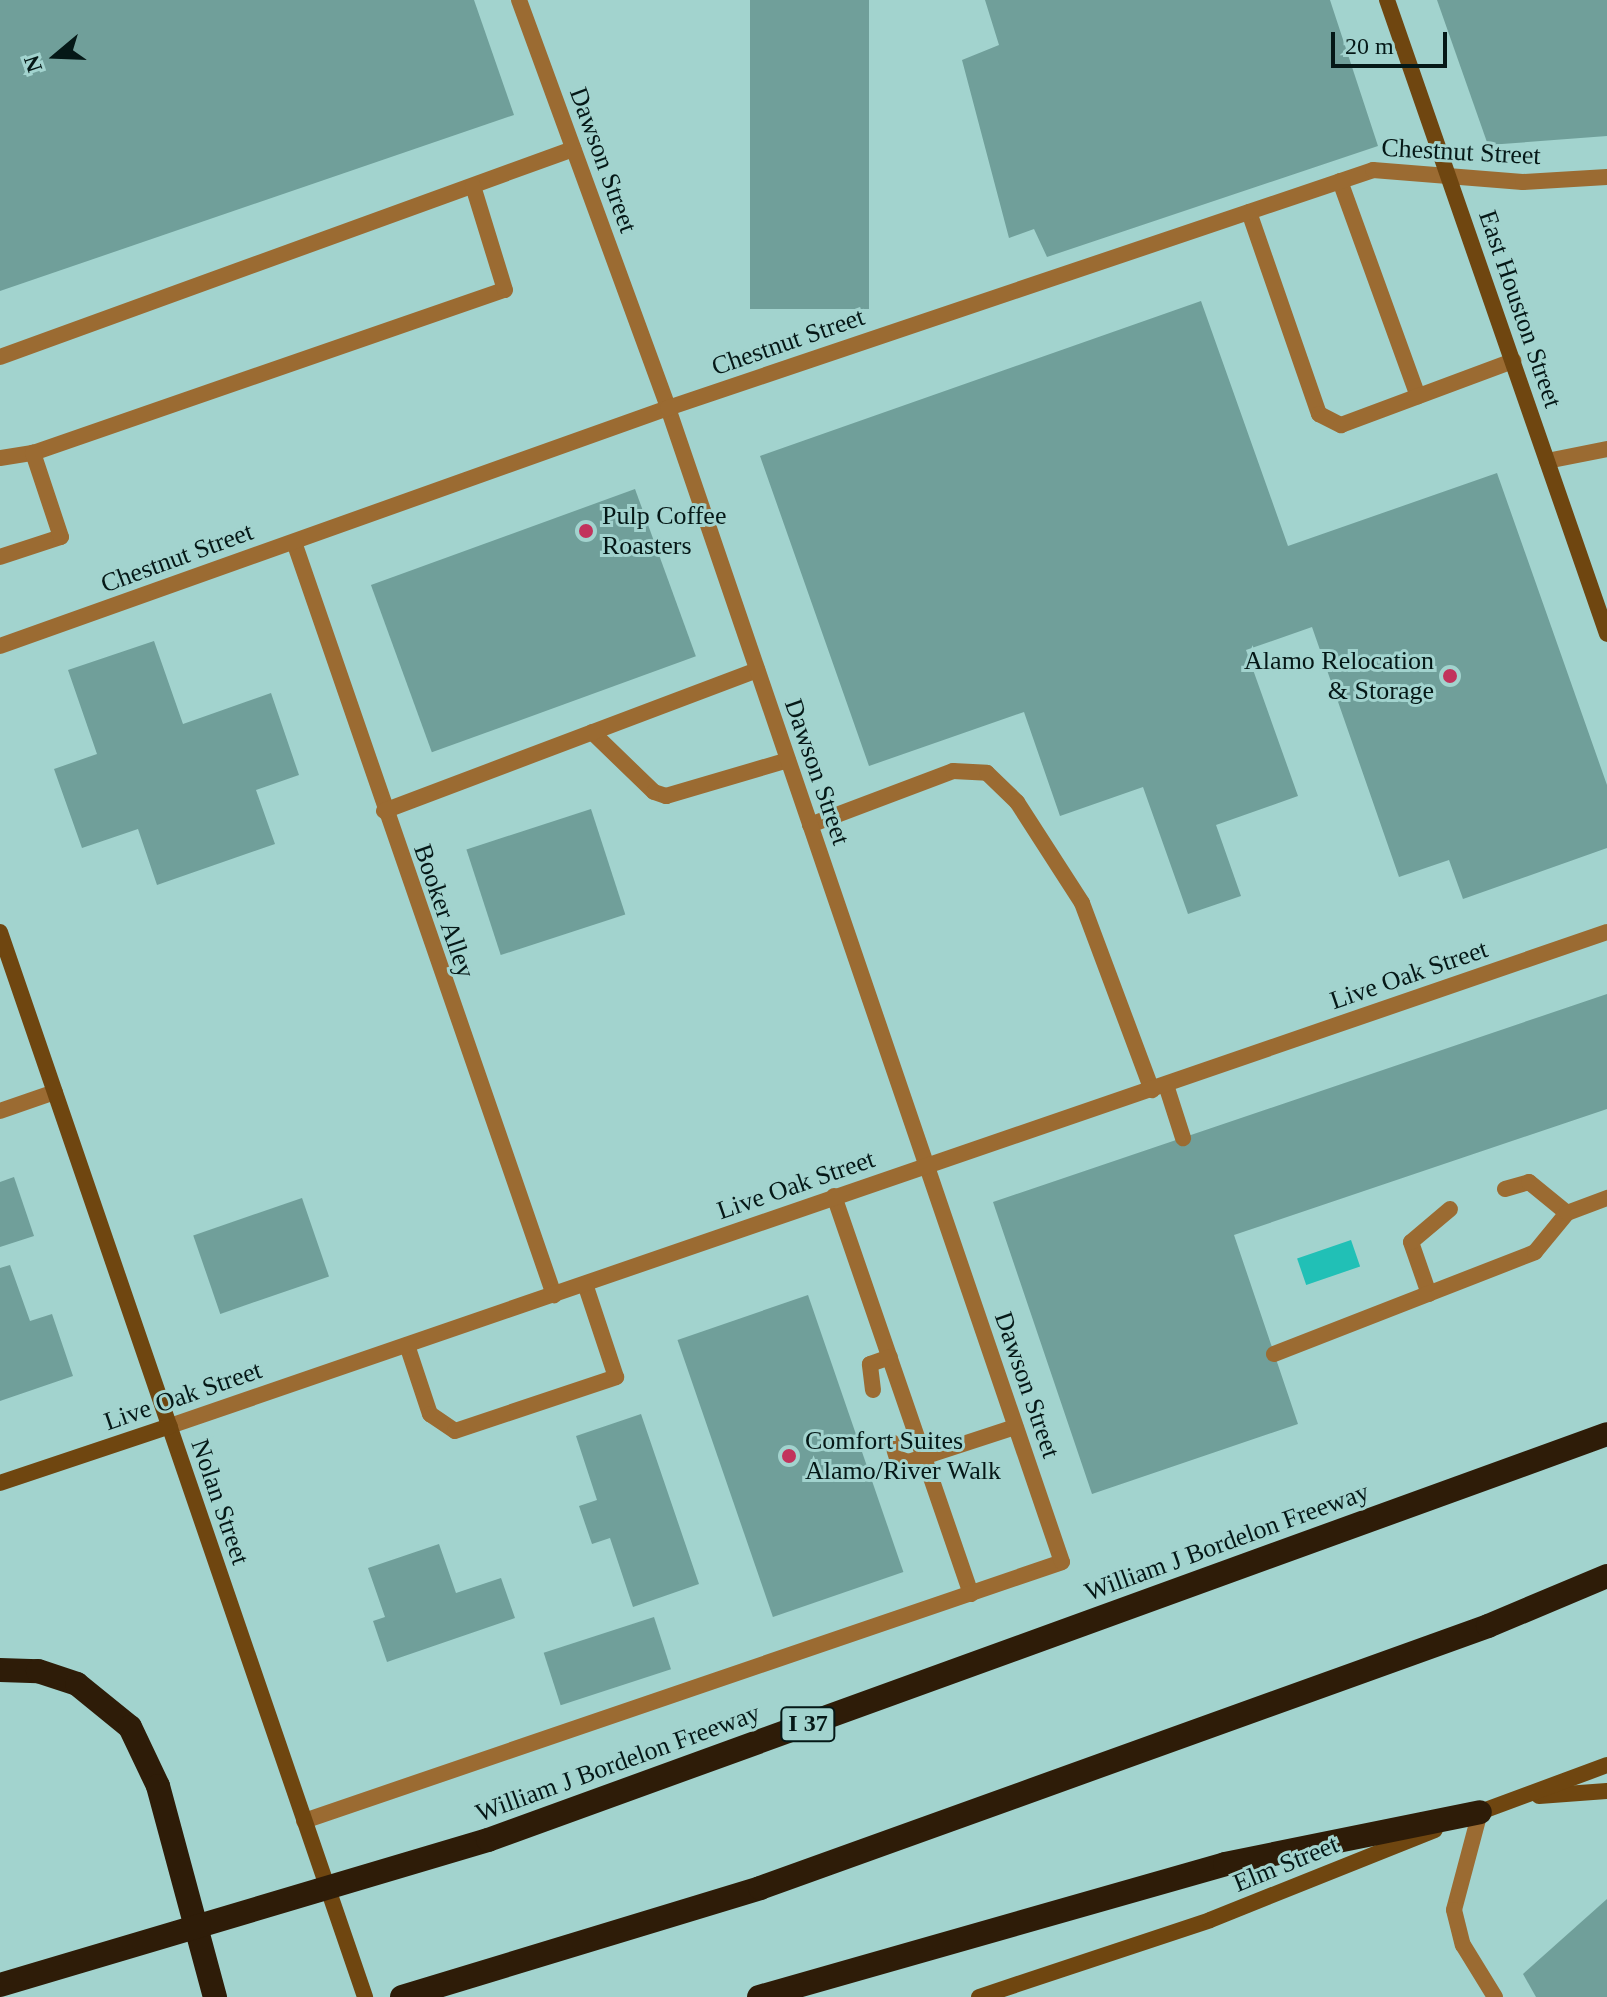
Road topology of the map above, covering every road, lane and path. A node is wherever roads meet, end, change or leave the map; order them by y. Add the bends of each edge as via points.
1 (519, 0) edge
2 (1387, 0) edge
3 (573, 149) junction
4 (1448, 175) junction
5 (1607, 177) edge
6 (1340, 181) junction
7 (473, 186) junction
8 (1249, 212) junction
9 (0, 357) edge
10 (1513, 361) junction
11 (1418, 396) junction
12 (668, 408) junction
13 (1607, 449) edge
14 (33, 453) junction
15 (0, 458) edge
16 (1547, 461) junction
17 (294, 542) junction
18 (0, 557) edge
19 (1607, 634) edge
20 (0, 646) edge
21 (757, 670) junction
22 (592, 732) junction
23 (788, 760) junction
24 (384, 811) junction
25 (810, 825) junction
26 (0, 932) edge
27 (1607, 932) edge
28 (1159, 1087) junction
29 (55, 1092) junction
30 (0, 1111) edge
31 (1183, 1138) dead end
32 (927, 1167) junction
33 (1505, 1189) dead end
34 (834, 1196) junction
35 (1607, 1198) edge
36 (1450, 1209) dead end
37 (1567, 1213) junction
38 (585, 1284) junction
39 (1429, 1294) junction
40 (554, 1295) junction
41 (407, 1345) junction
42 (1274, 1354) dead end
43 (890, 1357) junction
44 (873, 1390) dead end
45 (170, 1426) junction
46 (1015, 1427) junction
47 (1607, 1434) edge
48 (892, 1442) dead end
49 (925, 1456) junction
50 (0, 1483) edge
51 (1607, 1576) edge
52 (971, 1594) junction
53 (0, 1670) edge
54 (1607, 1765) edge
55 (1607, 1791) edge
56 (1521, 1797) junction
57 (1480, 1812) junction
58 (304, 1821) junction
59 (0, 1985) edge
60 (215, 1997) edge
61 (365, 1997) edge
62 (402, 1997) edge
63 (759, 1997) edge
64 (979, 1997) edge
65 (1495, 1997) edge

1 - 3 street, Dawson Street
2 - 4 main road, East Houston Street
3 - 7 street
3 - 12 street, Dawson Street
4 - 5 street, Chestnut Street via 1523,182
4 - 6 street, Chestnut Street via 1373,170
4 - 10 main road, East Houston Street
6 - 8 street, Chestnut Street
6 - 11 street
7 - 9 street
7 - 14 street via 505,290
8 - 11 street via 1319,414 1341,425
8 - 12 street, Chestnut Street
10 - 11 street
10 - 16 main road, East Houston Street
12 - 17 street, Chestnut Street
12 - 21 street, Dawson Street
13 - 16 street
14 - 15 street
14 - 18 street via 61,537
16 - 19 main road, East Houston Street
17 - 20 street, Chestnut Street
17 - 24 street, Booker Alley
21 - 22 street
21 - 23 street, Dawson Street
22 - 23 street via 654,792 666,796
22 - 24 street
23 - 25 street, Dawson Street
24 - 40 street, Booker Alley
25 - 28 street via 953,771 987,773 1017,802 1082,903
25 - 32 street, Dawson Street
26 - 29 main road, Nolan Street
27 - 28 street, Live Oak Street
28 - 31 street
28 - 32 street, Live Oak Street
29 - 30 street
29 - 45 main road, Nolan Street
32 - 34 street, Live Oak Street
32 - 46 street, Dawson Street
33 - 37 street via 1529,1182
34 - 38 street, Live Oak Street
34 - 43 street
35 - 37 street
36 - 39 street via 1411,1242
37 - 39 street via 1535,1252
38 - 40 street, Live Oak Street
38 - 41 street via 616,1377 455,1431 430,1414
39 - 42 street
40 - 41 street, Live Oak Street
41 - 45 street, Live Oak Street
43 - 44 street via 870,1364
43 - 49 street
45 - 50 main road, Live Oak Street
45 - 58 main road, Nolan Street
46 - 49 street
46 - 52 street, Dawson Street via 1062,1562
47 - 59 highway, William J Bordelon Freeway / I 37, bridge via 488,1840
48 - 49 street via 897,1458
49 - 52 street
51 - 62 highway via 1488,1626 760,1888
52 - 58 street
53 - 60 highway via 38,1671 77,1684 130,1727 158,1786
54 - 56 main road, Elm Street
55 - 56 main road
56 - 57 main road, Elm Street
57 - 63 highway via 1225,1864
57 - 64 main road, Elm Street via 1210,1920
57 - 65 street via 1454,1910 1463,1945
58 - 61 main road, Nolan Street

